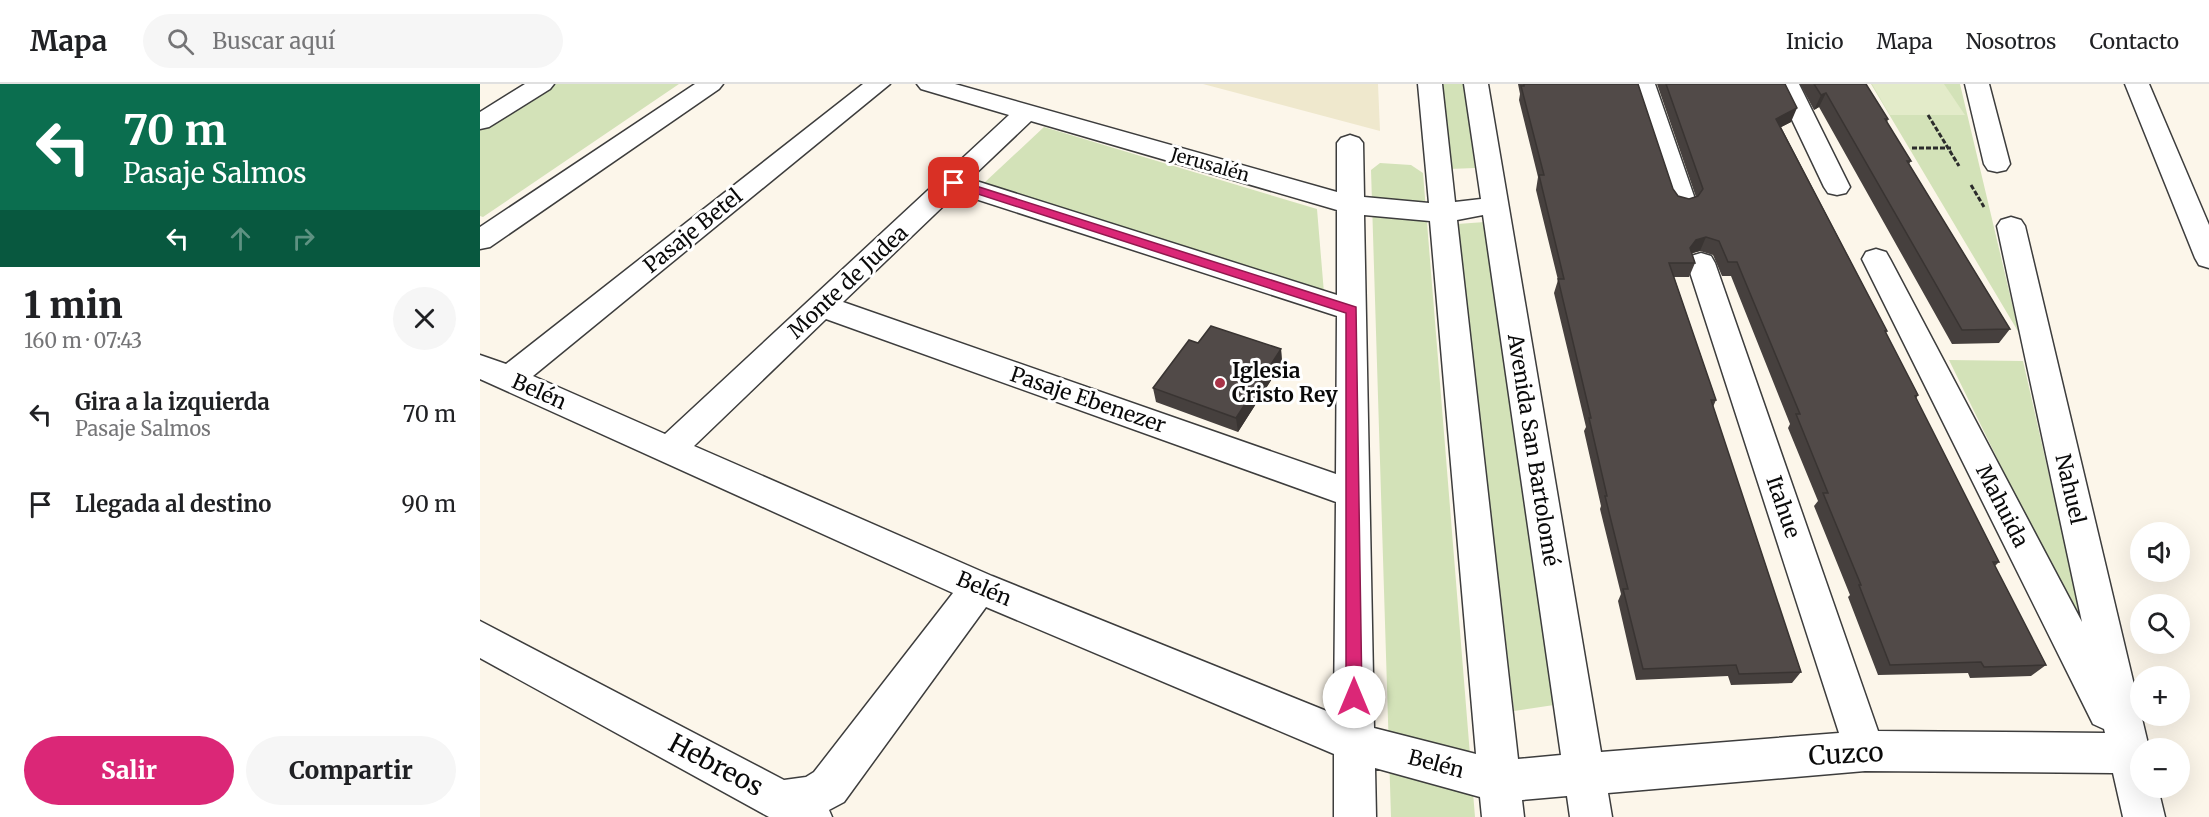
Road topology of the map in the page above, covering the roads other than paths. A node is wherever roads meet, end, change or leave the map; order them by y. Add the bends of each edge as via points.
1 (542, 84) edge
2 (711, 84) edge
3 (878, 84) edge
4 (929, 84) edge
5 (1430, 84) edge
6 (1476, 84) edge
7 (1643, 84) edge
8 (1787, 84) edge
9 (1977, 84) edge
10 (2137, 84) edge
11 (1025, 113) junction
12 (480, 122) edge
13 (1350, 143) dead end
14 (1995, 156) road end
15 (954, 183) junction
16 (1837, 187) dead end
17 (1683, 202) edge
18 (1351, 205) junction
19 (1495, 205) junction
20 (1443, 213) junction
21 (2011, 226) dead end
22 (480, 240) edge
23 (2209, 258) edge
24 (1876, 260) dead end
25 (1701, 263) dead end
26 (822, 306) junction
27 (1352, 310) junction
28 (495, 372) edge
29 (669, 450) junction
30 (1353, 494) junction
31 (979, 587) junction
32 (480, 638) edge
33 (1354, 742) junction
34 (1865, 751) junction
35 (2128, 753) junction
36 (1584, 774) junction
37 (1501, 799) edge
38 (797, 809) edge
39 (1355, 817) edge
40 (1590, 817) edge
41 (2144, 817) edge

1 - 12 street
2 - 22 street
3 - 28 street, Pasaje Betel
4 - 11 street, Jerusalén
5 - 20 street
6 - 19 street, Avenida San Bartolomé
7 - 17 street
8 - 16 street
9 - 14 street
10 - 23 street
11 - 15 street, Monte de Judea
11 - 18 street, Jerusalén
13 - 18 street
15 - 26 street, Monte de Judea
15 - 27 street
18 - 20 street, Jerusalén
18 - 27 street
19 - 20 street, Jerusalén
19 - 36 street, Avenida San Bartolomé
20 - 37 street
21 - 35 street, Nahuel
24 - 35 street, Mahuida
25 - 34 street, Itahue
26 - 29 street, Monte de Judea
26 - 30 street, Pasaje Ebenezer
27 - 30 street
28 - 29 street, Belén
29 - 31 street, Belén
30 - 33 street
31 - 33 street, Belén
31 - 38 street, Hebreos via 829,787 802,801
32 - 38 street, Hebreos
33 - 37 street, Belén
33 - 39 street
34 - 35 street, Cuzco
34 - 36 street, Cuzco
35 - 41 street
36 - 37 street, Cuzco
36 - 40 street, Avenida San Bartolomé

